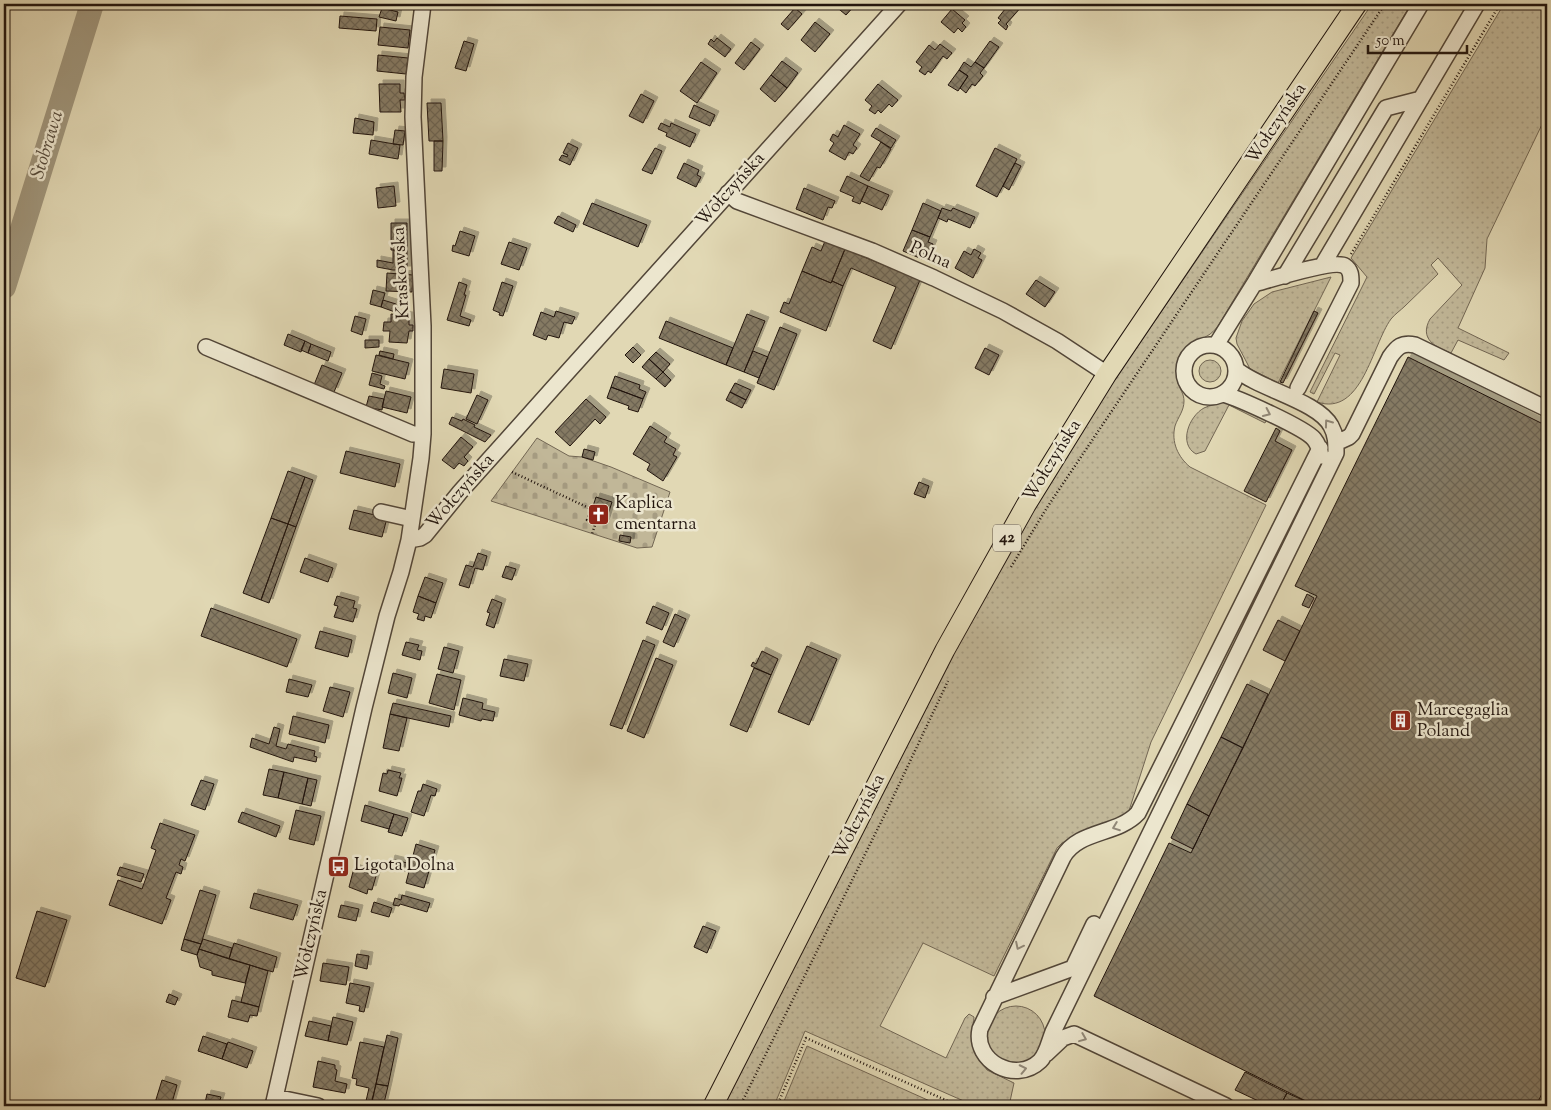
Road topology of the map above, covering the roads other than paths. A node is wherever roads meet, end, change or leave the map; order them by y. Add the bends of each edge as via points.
1 (423, 4) edge
2 (899, 4) edge
3 (1357, 4) edge
4 (1421, 4) edge
5 (1477, 4) edge
6 (1421, 99) junction
7 (728, 193) junction
8 (1322, 266) junction
9 (1285, 276) junction
10 (1254, 284) junction
11 (1216, 345) junction
12 (206, 347) dead end
13 (1236, 369) junction
14 (1107, 374) junction
15 (1298, 388) dead end
16 (1223, 394) junction
17 (1547, 409) edge
18 (423, 434) junction
19 (1336, 443) junction
20 (1320, 448) junction
21 (382, 512) dead end
22 (412, 519) junction
23 (409, 540) junction
24 (994, 998) junction
25 (1044, 1057) junction
26 (274, 1102) edge
27 (318, 1106) edge
28 (713, 1106) edge
29 (1226, 1106) edge

1 - 18 street, Kraskowska via 414,77 413,117 423,326
2 - 7 street, Wołczyńska
3 - 14 main road, Wołczyńska / 42
4 - 10 street
5 - 6 street
6 - 8 street
6 - 9 street via 1386,108
7 - 14 street, Polna via 737,201 872,251 934,278 1003,311
7 - 23 street, Wołczyńska via 425,535
8 - 9 street
8 - 15 street via 1345,266 1350,271 1351,283
9 - 10 street
10 - 11 street
11 - 13 street via 1230,355
11 - 16 street via 1194,350 1184,363 1183,371 1189,387 1198,394 1209,397
12 - 18 street via 413,434
13 - 16 street via 1233,383
19 -> 13 street via 1331,425 1322,416
14 - 28 main road, Wołczyńska / 42 via 1026,505 945,650
16 -> 20 street via 1309,434
17 - 19 street via 1415,345 1401,344 1390,357 1352,434
18 - 22 street, Kraskowska
19 - 25 street via 1336,453 1322,484 1053,1032
20 -> 24 street via 1138,813 1127,823 1069,848
20 - 24 street via 1319,468 1073,968
21 - 22 street
22 - 23 street, Kraskowska
23 - 26 street, Wołczyńska via 364,708
24 -> 25 street via 979,1034 987,1057 998,1067 1012,1071 1030,1068
25 -> 29 street via 1063,1038 1074,1034
26 - 27 street

